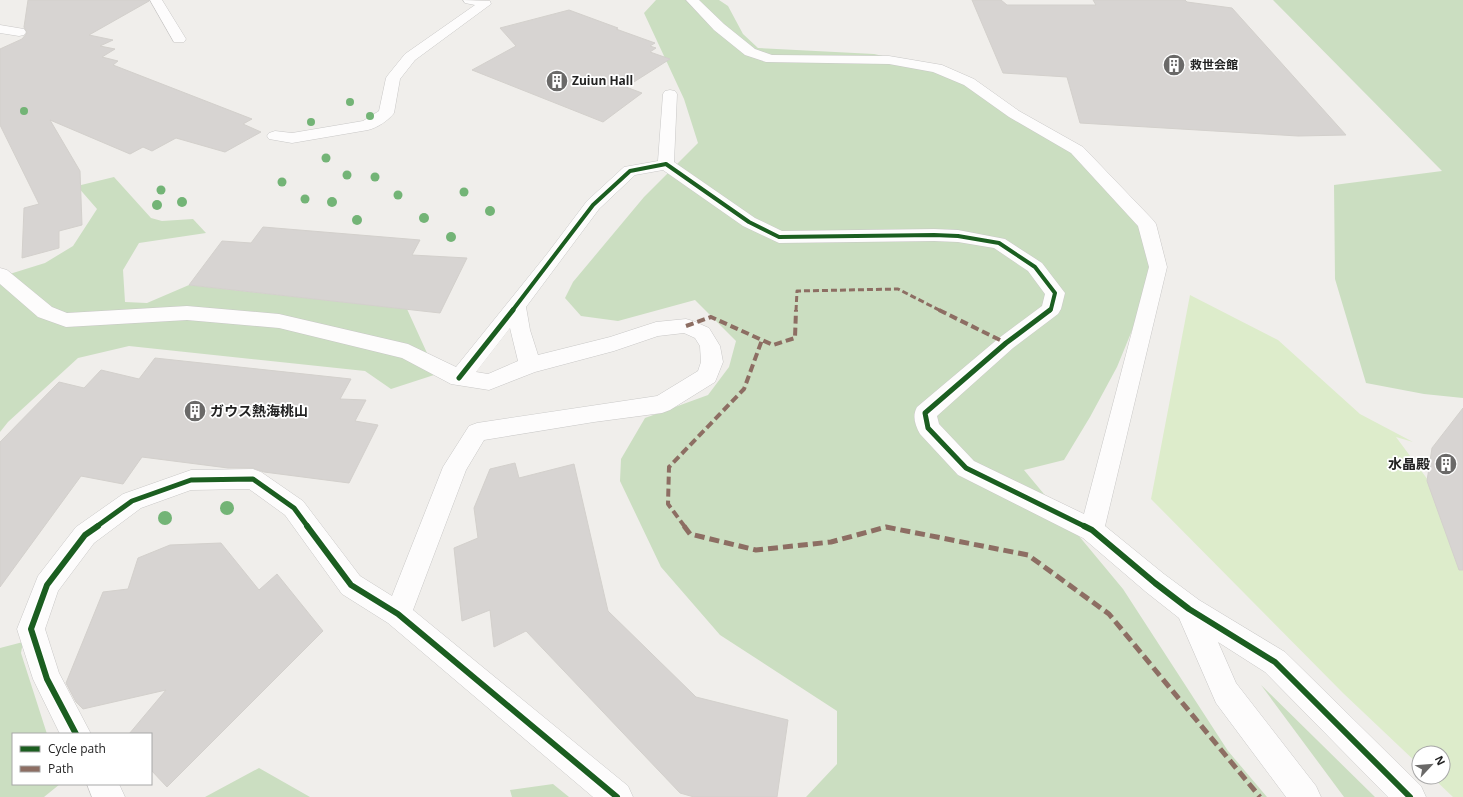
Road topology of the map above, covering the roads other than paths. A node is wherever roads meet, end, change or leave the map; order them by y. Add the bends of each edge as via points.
1 (156, 0) edge
2 (469, 0) edge
3 (692, 0) edge
4 (0, 29) edge
5 (18, 32) dead end
6 (179, 39) dead end
7 (670, 94) dead end
8 (275, 136) dead end
9 (666, 164) junction
10 (0, 274) edge
11 (516, 305) junction
12 (530, 365) junction
13 (459, 378) junction
14 (1092, 530) junction
15 (1189, 609) junction
16 (398, 614) junction
17 (75, 733) edge
18 (103, 785) edge
19 (109, 797) edge
20 (617, 797) edge
21 (1306, 797) edge
22 (1410, 797) edge

1 - 6 street
2 - 8 street via 485,4 410,57 393,78 386,113 368,125 292,138
3 - 14 street via 719,27 750,52 772,59 889,60 937,68 969,82 1014,114 1076,150 1147,224 1158,267
4 - 5 street
7 - 9 street
9 - 11 street via 630,171 593,205
9 - 14 street via 749,222 779,237 958,236 999,243 1035,267 1055,292 1051,309 1006,343 925,413 928,428 966,468
10 - 13 street via 45,312 66,320 187,313 279,321 408,352
11 - 12 street
11 - 13 street
12 - 13 street via 489,382
12 - 16 street via 614,344 656,329 686,326 702,333 710,346 712,362 707,376 662,404 477,432 455,467
14 - 15 street
15 - 21 street via 1226,693
15 - 22 street via 1275,662
16 - 17 street via 351,585 294,508 253,479 191,480 132,501 85,535 47,585 32,629 47,679
16 - 20 street
18 - 19 street

